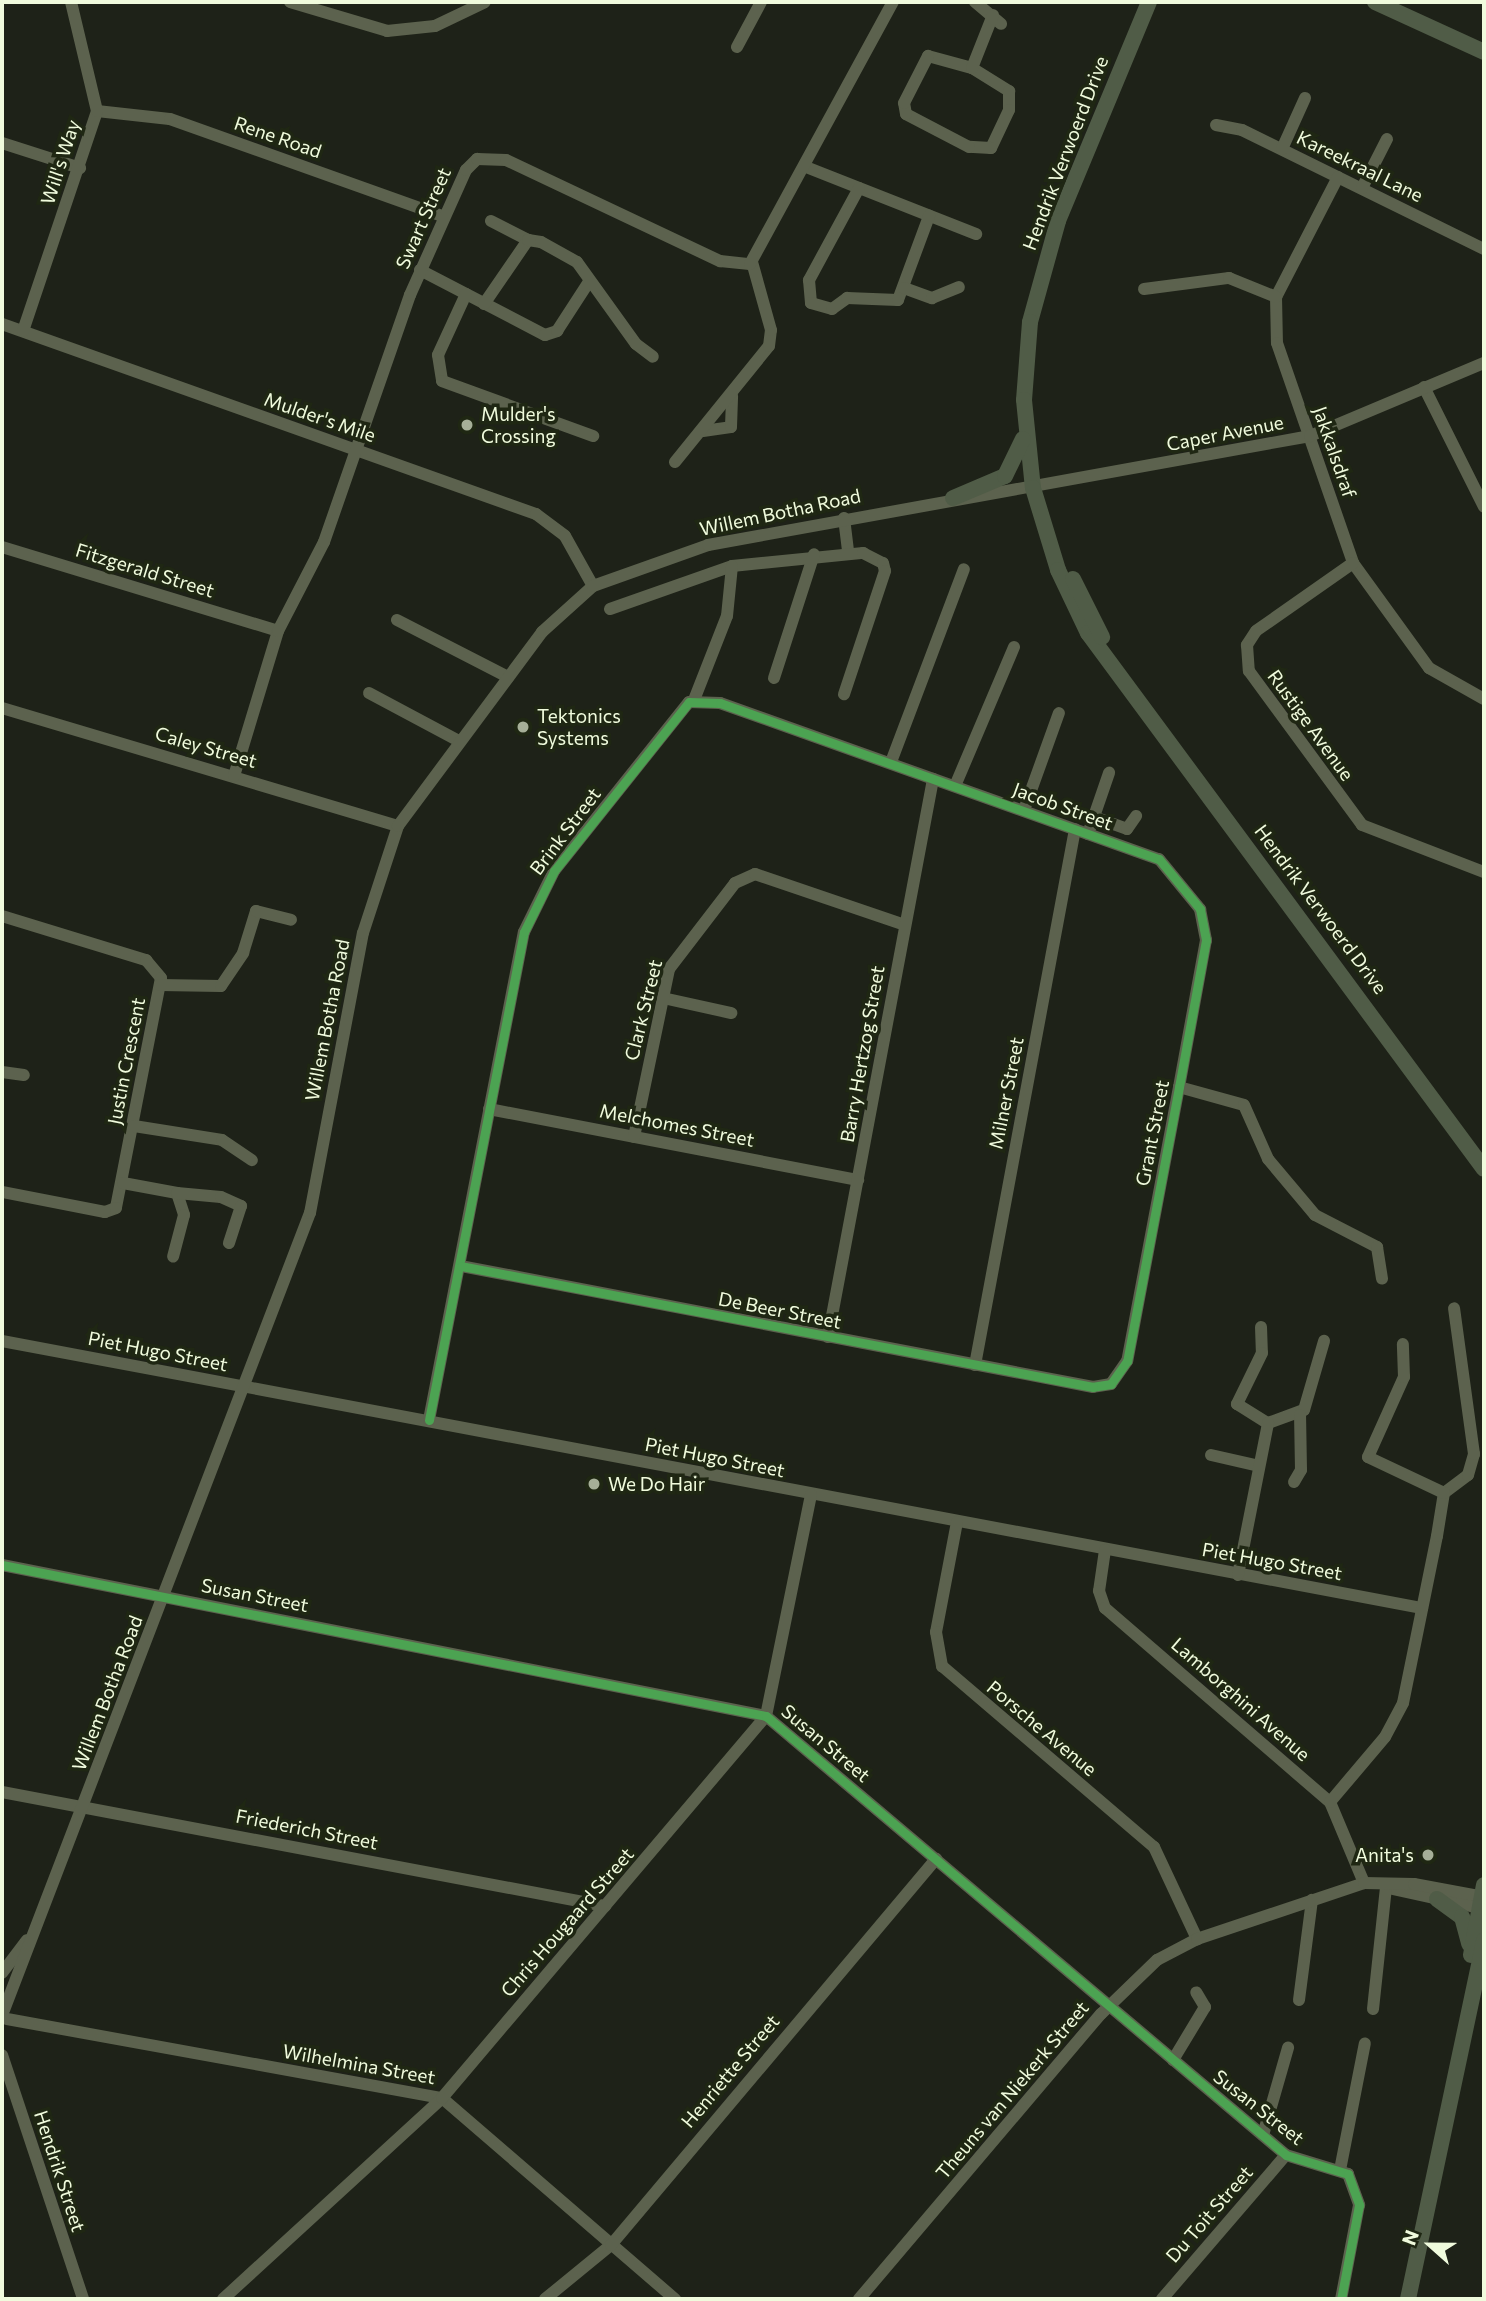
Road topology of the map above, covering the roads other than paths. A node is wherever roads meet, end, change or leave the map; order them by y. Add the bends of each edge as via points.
1 (71, 2) edge
2 (290, 2) edge
3 (485, 2) edge
4 (761, 2) edge
5 (893, 2) edge
6 (975, 2) edge
7 (1149, 2) edge
8 (1160, 2) edge
9 (1375, 2) edge
10 (737, 47) dead end
11 (1484, 52) edge
12 (972, 68) junction
13 (1305, 98) dead end
14 (97, 111) junction
15 (1216, 125) dead end
16 (1387, 139) dead end
17 (2, 143) edge
18 (1282, 149) junction
19 (806, 167) junction
20 (80, 168) junction
21 (1338, 177) junction
22 (859, 188) junction
23 (1362, 188) junction
24 (443, 216) junction
25 (929, 216) junction
26 (491, 221) dead end
27 (976, 234) dead end
28 (528, 240) junction
29 (1484, 249) edge
30 (752, 262) junction
31 (420, 270) junction
32 (588, 284) junction
33 (904, 288) junction
34 (959, 288) dead end
35 (1144, 289) dead end
36 (466, 293) junction
37 (1276, 297) junction
38 (484, 304) junction
39 (2, 324) edge
40 (23, 331) junction
41 (653, 357) dead end
42 (1484, 363) edge
43 (1424, 387) junction
44 (732, 396) junction
45 (1026, 427) junction
46 (703, 431) junction
47 (593, 436) dead end
48 (1310, 436) junction
49 (355, 451) junction
50 (675, 462) dead end
51 (1039, 487) junction
52 (953, 498) junction
53 (1484, 507) edge
54 (845, 517) junction
55 (2, 547) edge
56 (848, 550) junction
57 (814, 554) junction
58 (1353, 562) junction
59 (732, 566) junction
60 (964, 569) dead end
61 (593, 586) junction
62 (610, 609) dead end
63 (397, 620) dead end
64 (278, 631) junction
65 (1014, 647) dead end
66 (508, 677) junction
67 (774, 678) dead end
68 (369, 693) dead end
69 (844, 694) dead end
70 (1484, 699) edge
71 (694, 700) junction
72 (2, 708) edge
73 (1059, 713) dead end
74 (458, 741) junction
75 (891, 762) junction
76 (1110, 773) dead end
77 (234, 776) junction
78 (933, 779) junction
79 (955, 786) junction
80 (1024, 810) junction
81 (1136, 816) dead end
82 (1094, 817) junction
83 (398, 826) junction
84 (1075, 829) junction
85 (1088, 834) junction
86 (1484, 872) edge
87 (1177, 873) joint
88 (2, 916) edge
89 (291, 920) dead end
90 (905, 925) junction
91 (160, 985) junction
92 (663, 998) junction
93 (731, 1013) dead end
94 (2, 1072) edge
95 (24, 1075) dead end
96 (1179, 1087) junction
97 (489, 1110) junction
98 (134, 1126) junction
99 (634, 1136) junction
100 (252, 1160) dead end
101 (1484, 1169) edge
102 (858, 1180) junction
103 (122, 1183) junction
104 (2, 1192) edge
105 (177, 1194) junction
106 (229, 1243) dead end
107 (173, 1257) dead end
108 (461, 1266) junction
109 (1382, 1279) dead end
110 (1454, 1308) dead end
111 (1261, 1327) dead end
112 (828, 1337) junction
113 (2, 1341) edge
114 (1324, 1341) dead end
115 (1404, 1344) dead end
116 (975, 1365) junction
117 (244, 1387) junction
118 (1093, 1387) joint
119 (1300, 1415) junction
120 (429, 1420) junction
121 (1268, 1423) junction
122 (1211, 1455) dead end
123 (1259, 1466) junction
124 (1294, 1482) dead end
125 (1444, 1493) junction
126 (810, 1495) junction
127 (957, 1522) junction
128 (1105, 1550) junction
129 (2, 1565) edge
130 (1238, 1575) junction
131 (165, 1595) junction
132 (1422, 1608) junction
133 (766, 1716) junction
134 (2, 1792) edge
135 (1330, 1802) junction
136 (83, 1806) junction
137 (936, 1858) junction
138 (1375, 1885) junction
139 (1312, 1899) junction
140 (1437, 1899) junction
141 (1483, 1899) edge
142 (605, 1906) junction
143 (32, 1936) junction
144 (1197, 1939) junction
145 (1484, 1940) edge
146 (1469, 1964) junction
147 (2, 1973) edge
148 (1196, 1992) dead end
149 (1299, 2000) dead end
150 (1109, 2007) junction
151 (1373, 2009) dead end
152 (4, 2017) edge
153 (1365, 2043) dead end
154 (1289, 2048) dead end
155 (2, 2055) edge
156 (1173, 2060) junction
157 (442, 2098) junction
158 (1447, 2101) junction
159 (1263, 2135) junction
160 (1286, 2155) junction
161 (1340, 2170) junction
162 (611, 2245) junction
163 (83, 2299) edge
164 (223, 2299) edge
165 (545, 2299) edge
166 (675, 2299) edge
167 (859, 2299) edge
168 (1162, 2299) edge
169 (1341, 2299) edge
170 (1408, 2299) edge

1 - 14 street, Will's Way
2 - 3 street via 387,31 435,26
4 - 10 street
5 - 19 street
6 - 12 street via 997,19
7 - 45 main road, Hendrik Verwoerd Drive via 1041,275 1024,363
8 - 51 main road, Hendrik Verwoerd Drive via 1087,172 1051,275 1033,401
9 - 11 main road
12 - 12 street via 1006,86 1012,100 993,145 983,150 914,121 903,107 928,56
13 - 18 street
14 - 20 street, Will's Way
14 - 24 street, Rene Road via 170,119
15 - 18 street, Kareekraal Lane
16 - 23 street
17 - 20 street
18 - 21 street, Kareekraal Lane
19 - 22 street
19 - 30 street
20 - 40 street, Will's Way
21 - 23 street, Kareekraal Lane
21 - 37 street, Jakkalsdraf
22 - 25 street
22 - 33 street via 810,280 808,299 832,309 847,298 890,303
23 - 29 street, Kareekraal Lane
24 - 30 street, Swart Street via 473,161 501,158 720,261
24 - 31 street, Swart Street
25 - 27 street
25 - 33 street
26 - 28 street
28 - 32 street via 577,262
28 - 38 street
30 - 44 street via 771,337
31 - 36 street
31 - 49 street, Swart Street
32 - 38 street via 551,335
32 - 41 street
33 - 34 street via 932,298
35 - 37 street via 1223,278
36 - 38 street
36 - 47 street via 438,355 442,381
37 - 48 street, Jakkalsdraf via 1277,343
39 - 40 street, Mulder's Mile
40 - 49 street, Mulder's Mile
42 - 43 street, Caper Avenue
43 - 48 street, Caper Avenue
43 - 53 street
44 - 46 street
44 - 46 street via 731,427
45 - 51 main road, Hendrik Verwoerd Drive
45 - 52 main road via 1012,469
46 - 50 street
48 - 51 street, Caper Avenue
48 - 58 street, Jakkalsdraf
49 - 61 street, Mulder's Mile via 547,520 575,548
49 - 64 street, Swart Street via 324,542
51 - 52 street, Willem Botha Road
51 - 101 main road, Hendrik Verwoerd Drive via 1078,616
52 - 54 street, Willem Botha Road
54 - 56 street
54 - 61 street, Willem Botha Road via 708,545
55 - 64 street, Fitzgerald Street
56 - 57 street
56 - 69 street via 875,558 885,571
57 - 59 street
57 - 67 street
58 - 70 street, Jakkalsdraf via 1429,668
58 - 86 street, Rustige Avenue via 1256,631 1247,645 1249,671 1362,825
59 - 62 street
59 - 71 street, Brink Street via 727,615
60 - 75 street
61 - 66 street, Willem Botha Road via 542,632
63 - 66 street
64 - 77 street, Swart Street
65 - 79 street
66 - 74 street, Willem Botha Road
68 - 74 street
71 - 75 street via 720,703
71 - 97 street, Brink Street via 538,898 519,950
72 - 77 street, Caley Street
73 - 80 street
74 - 83 street, Willem Botha Road
75 - 78 street
76 - 82 street
77 - 83 street, Caley Street
78 - 79 street, Jacob Street
78 - 90 street, Barry Hertzog Street
79 - 80 street, Jacob Street
80 - 84 street, Jacob Street
81 - 82 street via 1127,829
82 - 85 street
83 - 117 street, Willem Botha Road via 363,933 312,1208
84 - 85 street, Jacob Street
84 - 116 street, Milner Street
85 - 87 street, Jacob Street via 1159,859
87 - 96 street, Grant Street via 1206,929
88 - 91 street, Justin Crescent via 158,965
89 - 91 street via 256,911 243,953 221,986
90 - 92 street, Clark Street via 748,875 677,952
90 - 102 street, Barry Hertzog Street
91 - 98 street, Justin Crescent
92 - 93 street
92 - 99 street, Clark Street
94 - 95 street
96 - 109 street via 1244,1105 1268,1159 1315,1215 1377,1247
96 - 118 street, Grant Street via 1127,1360 1118,1379
97 - 99 street, Melchomes Street
97 - 108 street, Brink Street
98 - 100 street via 222,1140
98 - 103 street, Justin Crescent
99 - 102 street, Melchomes Street
102 - 112 street, Barry Hertzog Street
103 - 104 street, Justin Crescent via 119,1204 110,1212
103 - 105 street
105 - 106 street via 221,1197 241,1206
105 - 107 street via 184,1215
108 - 112 street, De Beer Street
108 - 120 street, Brink Street
110 - 125 street via 1474,1454 1468,1475
111 - 121 street via 1262,1353 1237,1404
112 - 116 street, De Beer Street
113 - 117 street, Piet Hugo Street
114 - 119 street
115 - 125 street via 1404,1377 1368,1457 1374,1465
116 - 118 street, De Beer Street
117 - 120 street, Piet Hugo Street
117 - 131 street, Willem Botha Road
119 - 121 street
119 - 124 street via 1301,1471
120 - 126 street, Piet Hugo Street
121 - 123 street
122 - 123 street
123 - 130 street
125 - 132 street
126 - 127 street, Piet Hugo Street
126 - 133 street, Chris Hougaard Street
127 - 128 street, Piet Hugo Street
127 - 144 street, Porsche Avenue via 936,1632 942,1666 1154,1847
128 - 130 street, Piet Hugo Street
128 - 135 street, Lamborghini Avenue via 1099,1591 1111,1615
129 - 131 street, Susan Street
130 - 132 street, Piet Hugo Street
131 - 133 street, Susan Street
131 - 136 street, Willem Botha Road
132 - 135 street via 1395,1722
133 - 137 street, Susan Street
133 - 142 street, Chris Hougaard Street
134 - 136 street, Friederich Street
135 - 138 street, Lamborghini Avenue
136 - 142 street, Friederich Street
136 - 143 street, Willem Botha Road
137 - 150 street, Susan Street
137 - 162 street, Henriette Street
138 - 139 street, Theuns van Niekerk Street
138 - 140 street, Theuns van Niekerk Street
138 - 141 street, Theuns van Niekerk Street
138 - 151 street
139 - 144 street, Theuns van Niekerk Street
139 - 149 street
140 - 141 street, Theuns van Niekerk Street
140 - 146 main road via 1462,1917
141 - 146 main road
142 - 157 street, Chris Hougaard Street
143 - 147 street, Willem Botha Road
143 - 152 street, Willem Botha Road
144 - 150 street, Theuns van Niekerk Street via 1157,1960
145 - 158 main road
146 - 158 main road
148 - 156 street via 1205,2007
150 - 156 street, Susan Street
150 - 167 street, Theuns van Niekerk Street
152 - 157 street, Wilhelmina Street
153 - 161 street
154 - 159 street
155 - 163 street, Hendrik Street
156 - 159 street, Susan Street
157 - 162 street, Wilhelmina Street
157 - 164 street, Chris Hougaard Street
158 - 170 main road
159 - 160 street, Susan Street
160 - 161 street, Susan Street
160 - 168 street, Du Toit Street
161 - 169 street via 1355,2183 1359,2205
162 - 165 street, Henriette Street
162 - 166 street, Wilhelmina Street

